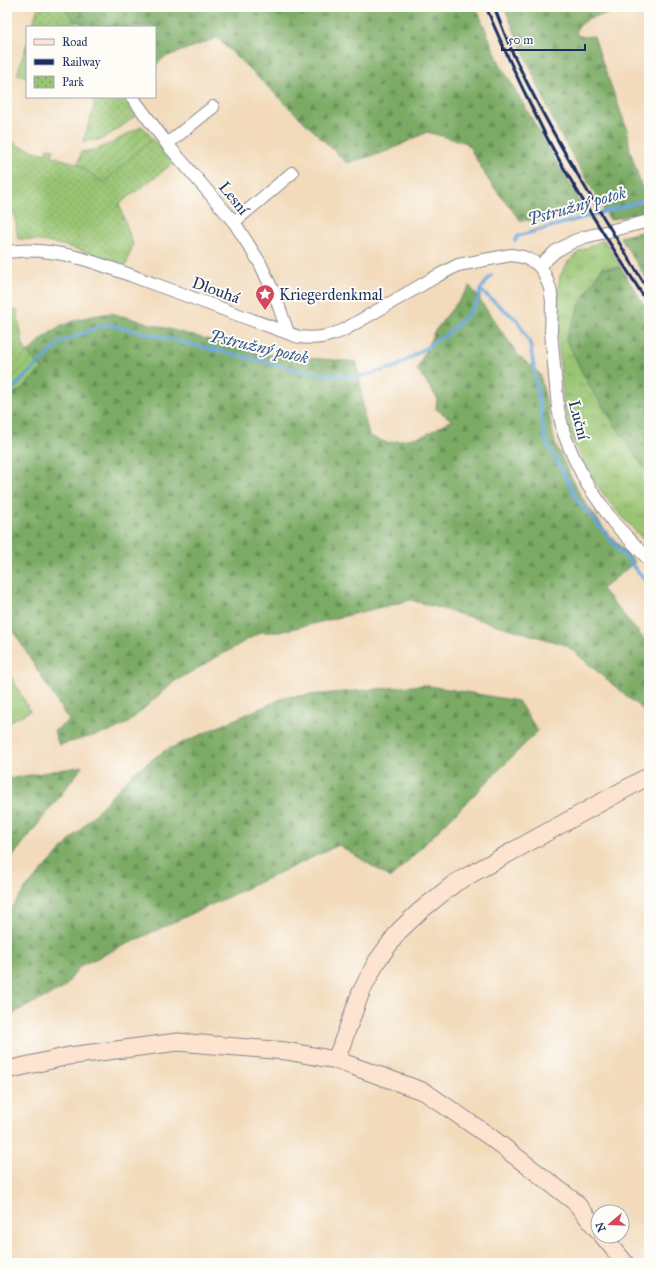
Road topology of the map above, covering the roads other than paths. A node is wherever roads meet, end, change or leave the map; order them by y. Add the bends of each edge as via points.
1 (133, 98) edge
2 (213, 107) dead end
3 (167, 144) junction
4 (292, 173) dead end
5 (649, 221) edge
6 (234, 222) junction
7 (7, 252) edge
8 (539, 266) junction
9 (288, 333) junction
10 (649, 560) edge
11 (649, 776) edge
12 (336, 1060) junction
13 (7, 1070) edge
14 (590, 1220) edge
15 (610, 1244) edge
16 (625, 1263) edge

1 - 3 street, Lesní
2 - 3 street
3 - 6 street, Lesní
4 - 6 street
5 - 8 street via 574,241 556,251
6 - 9 street, Lesní via 260,263
7 - 9 street, Dlouhá via 47,251 87,260
8 - 9 street, Dlouhá via 529,259 511,255 458,265 342,331 313,339
8 - 10 street, Luční via 548,281 552,295 551,332 558,409 564,434 587,484 613,522
11 - 12 main road via 455,883 420,911 399,931 377,961 361,992
12 - 13 main road via 286,1051 178,1042 69,1056
12 - 14 main road via 425,1092 489,1136 575,1202
15 - 16 main road

